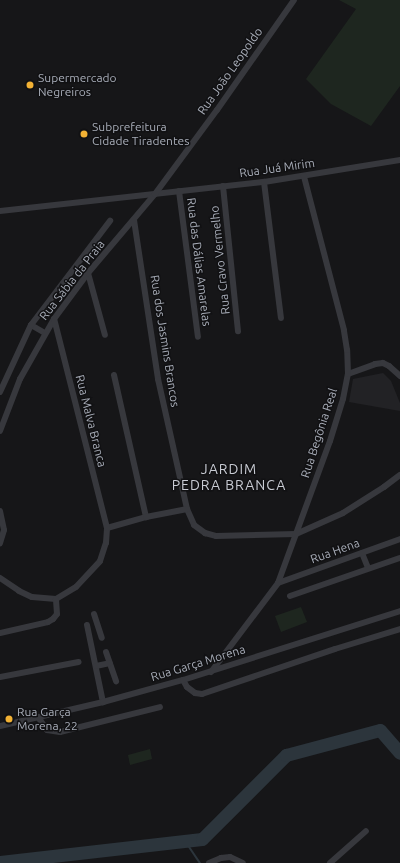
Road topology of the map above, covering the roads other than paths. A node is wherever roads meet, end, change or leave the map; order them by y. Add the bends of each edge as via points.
1 (294, 0) edge
2 (400, 160) edge
3 (304, 176) junction
4 (264, 182) junction
5 (223, 186) junction
6 (179, 191) junction
7 (156, 194) junction
8 (0, 211) edge
9 (134, 220) junction
10 (110, 222) dead end
11 (88, 273) junction
12 (281, 318) dead end
13 (54, 319) junction
14 (31, 325) junction
15 (238, 331) dead end
16 (45, 333) junction
17 (105, 335) dead end
18 (198, 337) dead end
19 (348, 374) junction
20 (114, 375) dead end
21 (400, 376) edge
22 (0, 392) edge
23 (0, 431) edge
24 (400, 475) edge
25 (187, 509) junction
26 (0, 511) edge
27 (146, 517) junction
28 (107, 528) junction
29 (296, 534) junction
30 (400, 538) edge
31 (0, 543) edge
32 (362, 553) junction
33 (400, 558) edge
34 (368, 568) junction
35 (0, 578) edge
36 (278, 583) junction
37 (290, 596) dead end
38 (56, 599) junction
39 (400, 611) edge
40 (94, 614) dead end
41 (87, 625) dead end
42 (400, 629) edge
43 (100, 631) junction
44 (0, 633) edge
45 (89, 635) junction
46 (102, 638) dead end
47 (106, 652) dead end
48 (79, 662) dead end
49 (110, 663) junction
50 (96, 666) junction
51 (211, 672) junction
52 (0, 676) edge
53 (183, 680) junction
54 (116, 681) dead end
55 (103, 702) junction
56 (160, 707) dead end
57 (38, 717) junction
58 (0, 726) edge
59 (366, 831) dead end
60 (208, 863) edge
61 (242, 863) edge
62 (330, 863) edge

1 - 7 street, Rua João Leopoldo
2 - 3 street, Rua Juá Mirim
3 - 4 street, Rua Juá Mirim
3 - 19 street, Rua Begônia Real via 344,330
4 - 5 street, Rua Juá Mirim
4 - 12 street
5 - 6 street, Rua Juá Mirim
5 - 15 street, Rua Cravo Vermelho
6 - 7 street, Rua Juá Mirim
6 - 18 street, Rua das Dálias Amarelas
7 - 8 street, Rua Juá Mirim
7 - 9 street, Rua Sábia da Praia
9 - 11 street, Rua Sábia da Praia
9 - 25 street, Rua dos Jasmins Brancos via 158,379
10 - 14 street
11 - 13 street, Rua Sábia da Praia
11 - 17 street
13 - 16 street, Rua Sábia da Praia
13 - 28 street, Rua Malva Branca
14 - 16 street
14 - 22 street
16 - 23 street, Rua Sábia da Praia via 20,379
19 - 21 street via 383,363
19 - 29 street, Rua Begônia Real via 330,442
20 - 27 street
24 - 29 street via 343,513
25 - 27 street
25 - 29 street, Rua dos Jasmins Brancos via 190,520 198,529 216,536
26 - 31 street via 4,530
27 - 28 street
28 - 38 street via 106,543 100,560 76,587
29 - 36 street, Rua Begônia Real
30 - 32 street, Rua Hena
32 - 34 street
32 - 36 street, Rua Hena
33 - 34 street
34 - 37 street
35 - 38 street via 32,597
36 - 51 street, Rua Begônia Real
38 - 44 street via 57,614 53,619
39 - 51 street, Rua Garça Morena
40 - 43 street
41 - 45 street
42 - 53 street via 202,694 195,693
43 - 45 street
43 - 46 street
45 - 50 street
47 - 49 street
48 - 52 street
49 - 50 street
49 - 54 street
50 - 55 street
51 - 53 street, Rua Garça Morena
53 - 55 street, Rua Garça Morena
55 - 57 street, Rua Garça Morena
56 - 57 street via 60,732 47,730
57 - 58 street, Rua Garça Morena
59 - 62 street
60 - 61 street via 230,857

